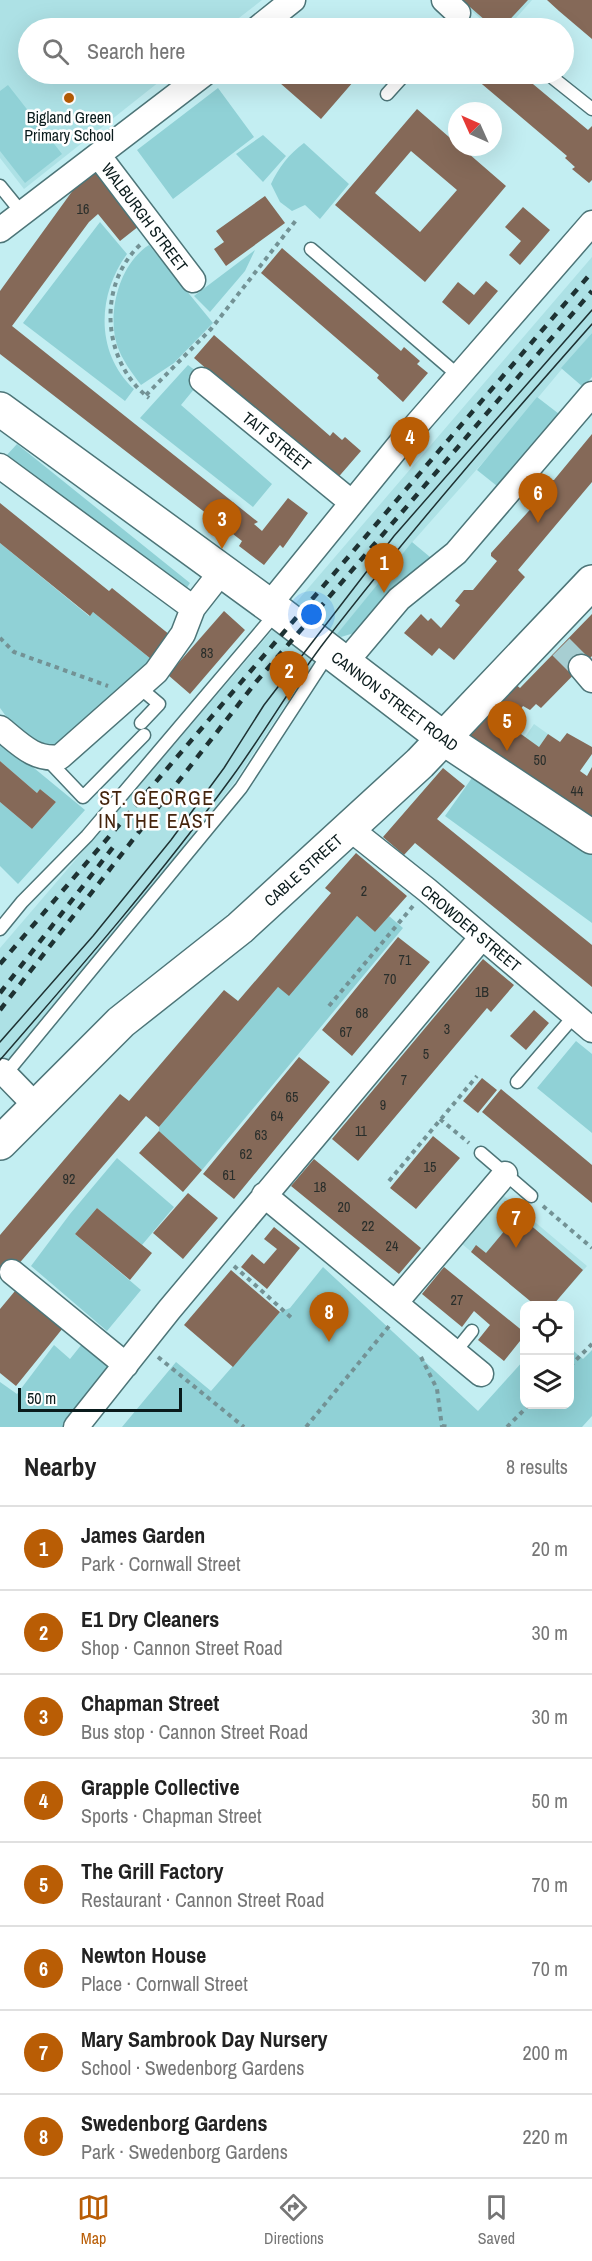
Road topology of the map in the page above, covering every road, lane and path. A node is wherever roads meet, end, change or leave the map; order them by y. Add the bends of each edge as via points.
1 (292, 0) edge
2 (270, 18) edge
3 (191, 84) edge
4 (396, 84) edge
5 (561, 84) edge
6 (387, 94) dead end
7 (592, 109) edge
8 (98, 155) junction
9 (0, 186) edge
10 (22, 213) junction
11 (297, 219) dead end
12 (592, 222) edge
13 (0, 231) edge
14 (158, 231) junction
15 (311, 249) dead end
16 (192, 280) dead end
17 (459, 376) junction
18 (202, 380) dead end
19 (592, 394) edge
20 (3, 416) edge
21 (0, 465) edge
22 (351, 502) junction
23 (222, 571) junction
24 (592, 582) edge
25 (193, 608) junction
26 (273, 608) junction
27 (0, 638) edge
28 (338, 658) junction
29 (135, 693) junction
30 (0, 728) edge
31 (443, 738) junction
32 (46, 759) junction
33 (349, 828) junction
34 (592, 837) edge
35 (427, 890) junction
36 (0, 929) edge
37 (482, 937) junction
38 (329, 1006) dead end
39 (584, 1023) edge
40 (3, 1076) edge
41 (477, 1076) dead end
42 (517, 1082) dead end
43 (36, 1106) junction
44 (440, 1119) junction
45 (0, 1143) edge
46 (481, 1153) joint
47 (506, 1174) junction
48 (388, 1181) dead end
49 (264, 1195) junction
50 (531, 1196) joint
51 (592, 1248) edge
52 (217, 1252) junction
53 (9, 1279) edge
54 (400, 1305) junction
55 (294, 1320) dead end
56 (388, 1327) junction
57 (472, 1331) dead end
58 (397, 1335) dead end
59 (142, 1344) junction
60 (592, 1344) edge
61 (414, 1351) dead end
62 (455, 1352) junction
63 (574, 1362) edge
64 (126, 1365) junction
65 (481, 1374) dead end
66 (525, 1409) edge
67 (442, 1426) edge
68 (76, 1427) edge
69 (244, 1427) edge
70 (306, 1427) edge
71 (450, 1427) edge
72 (507, 1427) edge

1 - 2 street
3 - 8 street
4 - 6 lane
5 - 7 lane
8 - 10 street
8 - 14 street, WALBURGH STREET
9 - 10 lane
10 - 13 street
11 - 14 path via 211,329 148,397 119,360 110,316 124,266 135,250
12 - 17 street
14 - 16 street, WALBURGH STREET
15 - 17 lane
17 - 22 street
18 - 22 street, TAIT STREET
19 - 28 street via 456,553 399,599
20 - 23 main road, CANNON STREET ROAD
21 - 25 street
22 - 26 street
23 - 25 street
23 - 26 main road, CANNON STREET ROAD
24 - 31 main road, CABLE STREET via 553,639
25 - 29 street via 183,634 156,672
26 - 28 main road, CANNON STREET ROAD
26 - 36 lane via 87,836
27 - 29 path via 14,652
28 - 31 main road, CANNON STREET ROAD
28 - 40 lane via 316,670 241,788
29 - 32 street via 60,758
29 - 32 lane via 159,705 83,797
30 - 32 street via 36,756
31 - 33 main road, CABLE STREET
31 - 34 main road, CANNON STREET ROAD
33 - 35 street, CROWDER STREET
33 - 43 main road, CABLE STREET via 240,928 121,1022
35 - 37 street, CROWDER STREET
35 - 38 path
37 - 39 street, CROWDER STREET
37 - 49 street
39 - 42 lane
40 - 43 street
41 - 44 path
43 - 45 main road, CABLE STREET
44 - 46 path
44 - 48 path
46 - 47 lane
47 - 50 lane
47 - 54 street
49 - 52 street
49 - 54 street
50 - 51 path
52 - 55 path
52 - 59 street
53 - 64 street
54 - 56 path
54 - 62 street
56 - 58 path
56 - 70 path
57 - 62 lane
59 - 64 street
59 - 69 path
60 - 63 path
61 - 67 path via 423,1358 437,1389
62 - 65 street
64 - 68 street
66 - 72 path
67 - 71 path

